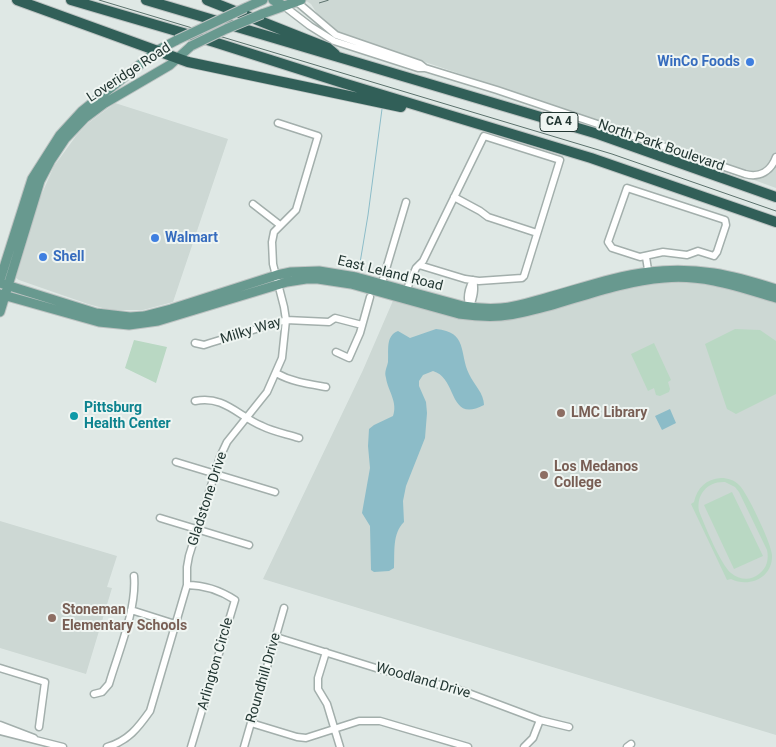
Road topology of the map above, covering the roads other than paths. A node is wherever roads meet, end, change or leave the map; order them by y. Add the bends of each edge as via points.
1 (17, 0) edge
2 (71, 0) edge
3 (146, 0) edge
4 (208, 0) edge
5 (263, 0) edge
6 (273, 0) edge
7 (298, 1) edge
8 (284, 6) junction
9 (158, 50) junction
10 (179, 57) junction
11 (339, 58) junction
12 (425, 68) junction
13 (278, 123) dead end
14 (495, 128) junction
15 (776, 157) edge
16 (776, 196) edge
17 (454, 197) junction
18 (406, 202) dead end
19 (253, 204) dead end
20 (776, 222) edge
21 (280, 226) junction
22 (537, 233) junction
23 (646, 257) junction
24 (420, 265) junction
25 (649, 276) junction
26 (278, 280) junction
27 (473, 280) junction
28 (3, 283) edge
29 (381, 288) junction
30 (776, 289) edge
31 (406, 291) junction
32 (2, 294) edge
33 (370, 297) dead end
34 (776, 298) edge
35 (469, 311) junction
36 (0, 312) edge
37 (286, 320) junction
38 (362, 325) junction
39 (195, 343) dead end
40 (336, 352) dead end
41 (276, 373) junction
42 (326, 387) dead end
43 (195, 401) dead end
44 (247, 417) junction
45 (299, 438) dead end
46 (176, 462) dead end
47 (215, 473) junction
48 (275, 492) dead end
49 (160, 518) dead end
50 (197, 530) junction
51 (250, 545) dead end
52 (134, 576) dead end
53 (187, 585) junction
54 (284, 608) dead end
55 (131, 610) junction
56 (175, 624) junction
57 (276, 637) junction
58 (326, 652) junction
59 (0, 668) edge
60 (94, 694) dead end
61 (540, 720) junction
62 (251, 723) junction
63 (0, 725) edge
64 (39, 727) dead end
65 (569, 727) dead end
66 (334, 729) junction
67 (0, 731) edge
68 (37, 740) junction
69 (121, 745) edge
70 (31, 747) edge
71 (63, 747) edge
72 (107, 747) edge
73 (191, 747) edge
74 (244, 747) edge
75 (340, 747) edge
76 (468, 747) edge
77 (524, 747) edge

1 - 9 highway
2 - 14 highway, CA 4
3 - 11 highway, CA 4
4 - 11 highway via 328,48
5 - 9 main road, Loveridge Road, bridge
6 - 8 main road
7 - 8 main road, Loveridge Road
7 - 12 street, North Park Boulevard via 336,35
8 - 10 main road, Loveridge Road, bridge via 226,29 191,46
8 - 12 street, North Park Boulevard via 334,41
9 - 10 highway
9 - 28 main road, Loveridge Road via 78,115 43,158 26,192
10 - 14 highway via 188,62 390,104 480,128
10 - 28 main road, Loveridge Road via 85,118 65,139 40,182
11 - 16 highway, CA 4 via 598,134
12 - 15 street, North Park Boulevard via 745,174 758,175 768,171
13 - 21 street, Gladstone Drive via 318,136 296,210
14 - 20 highway, CA 4
17 - 22 street via 488,217
17 - 22 street via 484,136 560,160
17 - 24 street
18 - 29 street
19 - 21 street
21 - 26 street, Gladstone Drive via 274,232 272,242
22 - 27 street via 522,278
23 - 23 street via 612,248 608,242 627,188 724,220 726,224 714,256 698,251 687,255 663,252
23 - 25 street
24 - 27 street
24 - 31 street
25 - 30 main road, East Leland Road via 690,270 709,271
25 - 34 main road, East Leland Road via 722,282
25 - 35 main road, East Leland Road via 523,313 501,316
26 - 28 main road, East Leland Road via 171,310 130,317 96,313
26 - 29 main road, East Leland Road via 291,272 319,271 345,274
26 - 32 main road, East Leland Road via 158,321 128,325 99,322
26 - 37 street, Gladstone Drive
27 - 35 street via 475,286
28 - 32 main road, Loveridge Road
29 - 31 main road, East Leland Road
29 - 35 main road, East Leland Road via 438,308
31 - 35 main road, East Leland Road
32 - 36 main road, Loveridge Road
33 - 38 street
37 - 38 street, Milky Way via 329,322 335,318
37 - 39 street, Milky Way via 210,344
37 - 41 street, Gladstone Drive via 282,358
38 - 40 street via 349,358
41 - 42 street via 295,381
41 - 44 street, Gladstone Drive via 267,392
43 - 44 street via 219,402
44 - 45 street via 261,426
44 - 47 street, Gladstone Drive via 227,442
46 - 47 street
47 - 48 street
47 - 50 street, Gladstone Drive
49 - 50 street
50 - 51 street
50 - 53 street, Gladstone Drive via 187,567
52 - 55 street
53 - 56 street, Gladstone Drive
53 - 73 street, Arlington Circle via 220,592 234,600
54 - 57 street, Roundhill Drive
55 - 56 street
55 - 60 street via 109,684 102,692
56 - 69 street, Gladstone Drive via 150,711
57 - 58 street, Woodland Drive
57 - 62 street, Roundhill Drive
58 - 61 street, Woodland Drive via 464,691
58 - 66 street via 318,688 327,704
59 - 64 street via 46,682
61 - 65 street, Woodland Drive
61 - 77 street via 533,738
62 - 66 street via 306,738
62 - 74 street, Roundhill Drive
63 - 68 street
66 - 75 street
66 - 76 street via 359,721 380,721
67 - 68 street
68 - 70 street
68 - 71 street
69 - 72 street, Gladstone Drive

